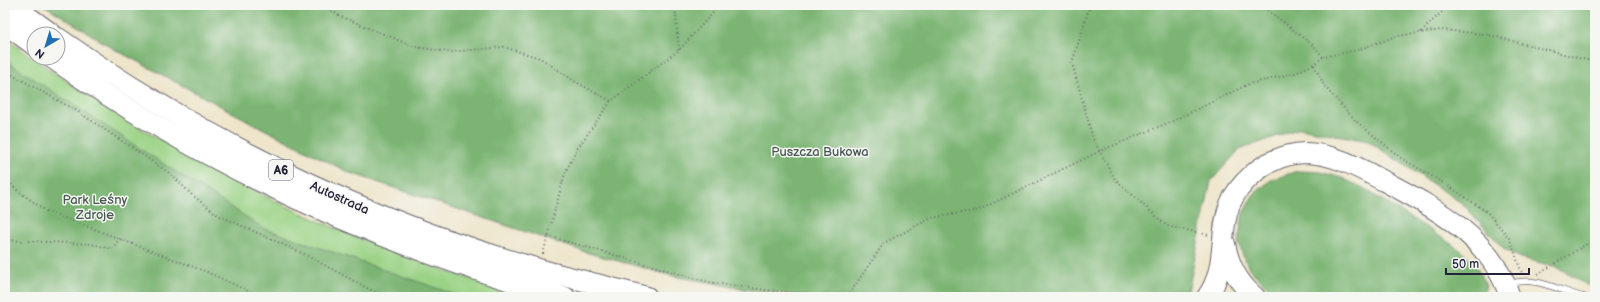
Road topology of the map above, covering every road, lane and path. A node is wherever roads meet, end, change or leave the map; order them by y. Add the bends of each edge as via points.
1 (12, 5) edge
2 (321, 5) edge
3 (675, 5) edge
4 (720, 5) edge
5 (1090, 5) edge
6 (1260, 5) edge
7 (1449, 5) edge
8 (5, 24) edge
9 (41, 26) edge
10 (1421, 32) junction
11 (26, 40) edge
12 (66, 43) edge
13 (679, 50) junction
14 (1323, 57) junction
15 (1595, 62) edge
16 (1314, 64) junction
17 (64, 66) edge
18 (5, 71) edge
19 (611, 101) junction
20 (1100, 151) junction
21 (5, 179) edge
22 (551, 226) dead end
23 (548, 236) dead end
24 (120, 238) junction
25 (1224, 238) junction
26 (1595, 239) edge
27 (5, 240) edge
28 (1529, 281) junction
29 (1507, 291) edge
30 (556, 295) edge
31 (261, 297) edge
32 (389, 297) edge
33 (647, 297) edge
34 (818, 297) edge
35 (847, 297) edge
36 (1208, 297) edge
37 (1255, 297) edge
38 (1584, 297) edge

1 - 9 highway
2 - 19 path via 342,17 415,47 449,52 504,47 540,58
3 - 13 path
4 - 13 path
5 - 20 path via 1072,63 1093,139
6 - 14 path via 1314,46
7 - 10 path
8 - 11 highway
10 - 14 path via 1396,36 1357,50
10 - 15 path via 1441,30 1485,34
12 - 33 highway, Autostrada / A6, bridge via 175,113 291,175 399,222 467,247 553,273
13 - 19 path
14 - 16 path
16 - 20 path via 1295,73 1249,84 1172,121
16 - 28 path via 1325,87 1356,121 1401,158 1486,212 1510,239 1521,271
17 - 30 highway, Autostrada / A6, bridge via 154,124 293,198 420,251
18 - 32 path via 77,111 128,145 172,175 218,215 304,254
19 - 22 path via 565,173
20 - 25 path via 1115,178 1167,226
20 - 35 path via 979,210 932,218 884,243
21 - 24 path via 46,211
23 - 34 path via 708,282
24 - 27 path via 112,249 91,244
24 - 31 path via 207,272
25 - 29 highway via 1230,203 1253,174 1265,165 1284,157 1320,155 1355,166 1444,214 1462,228 1484,252 1499,272
25 - 36 highway via 1220,267
25 - 37 highway via 1232,268
26 - 28 path
28 - 29 lane via 1517,281
28 - 38 lane

